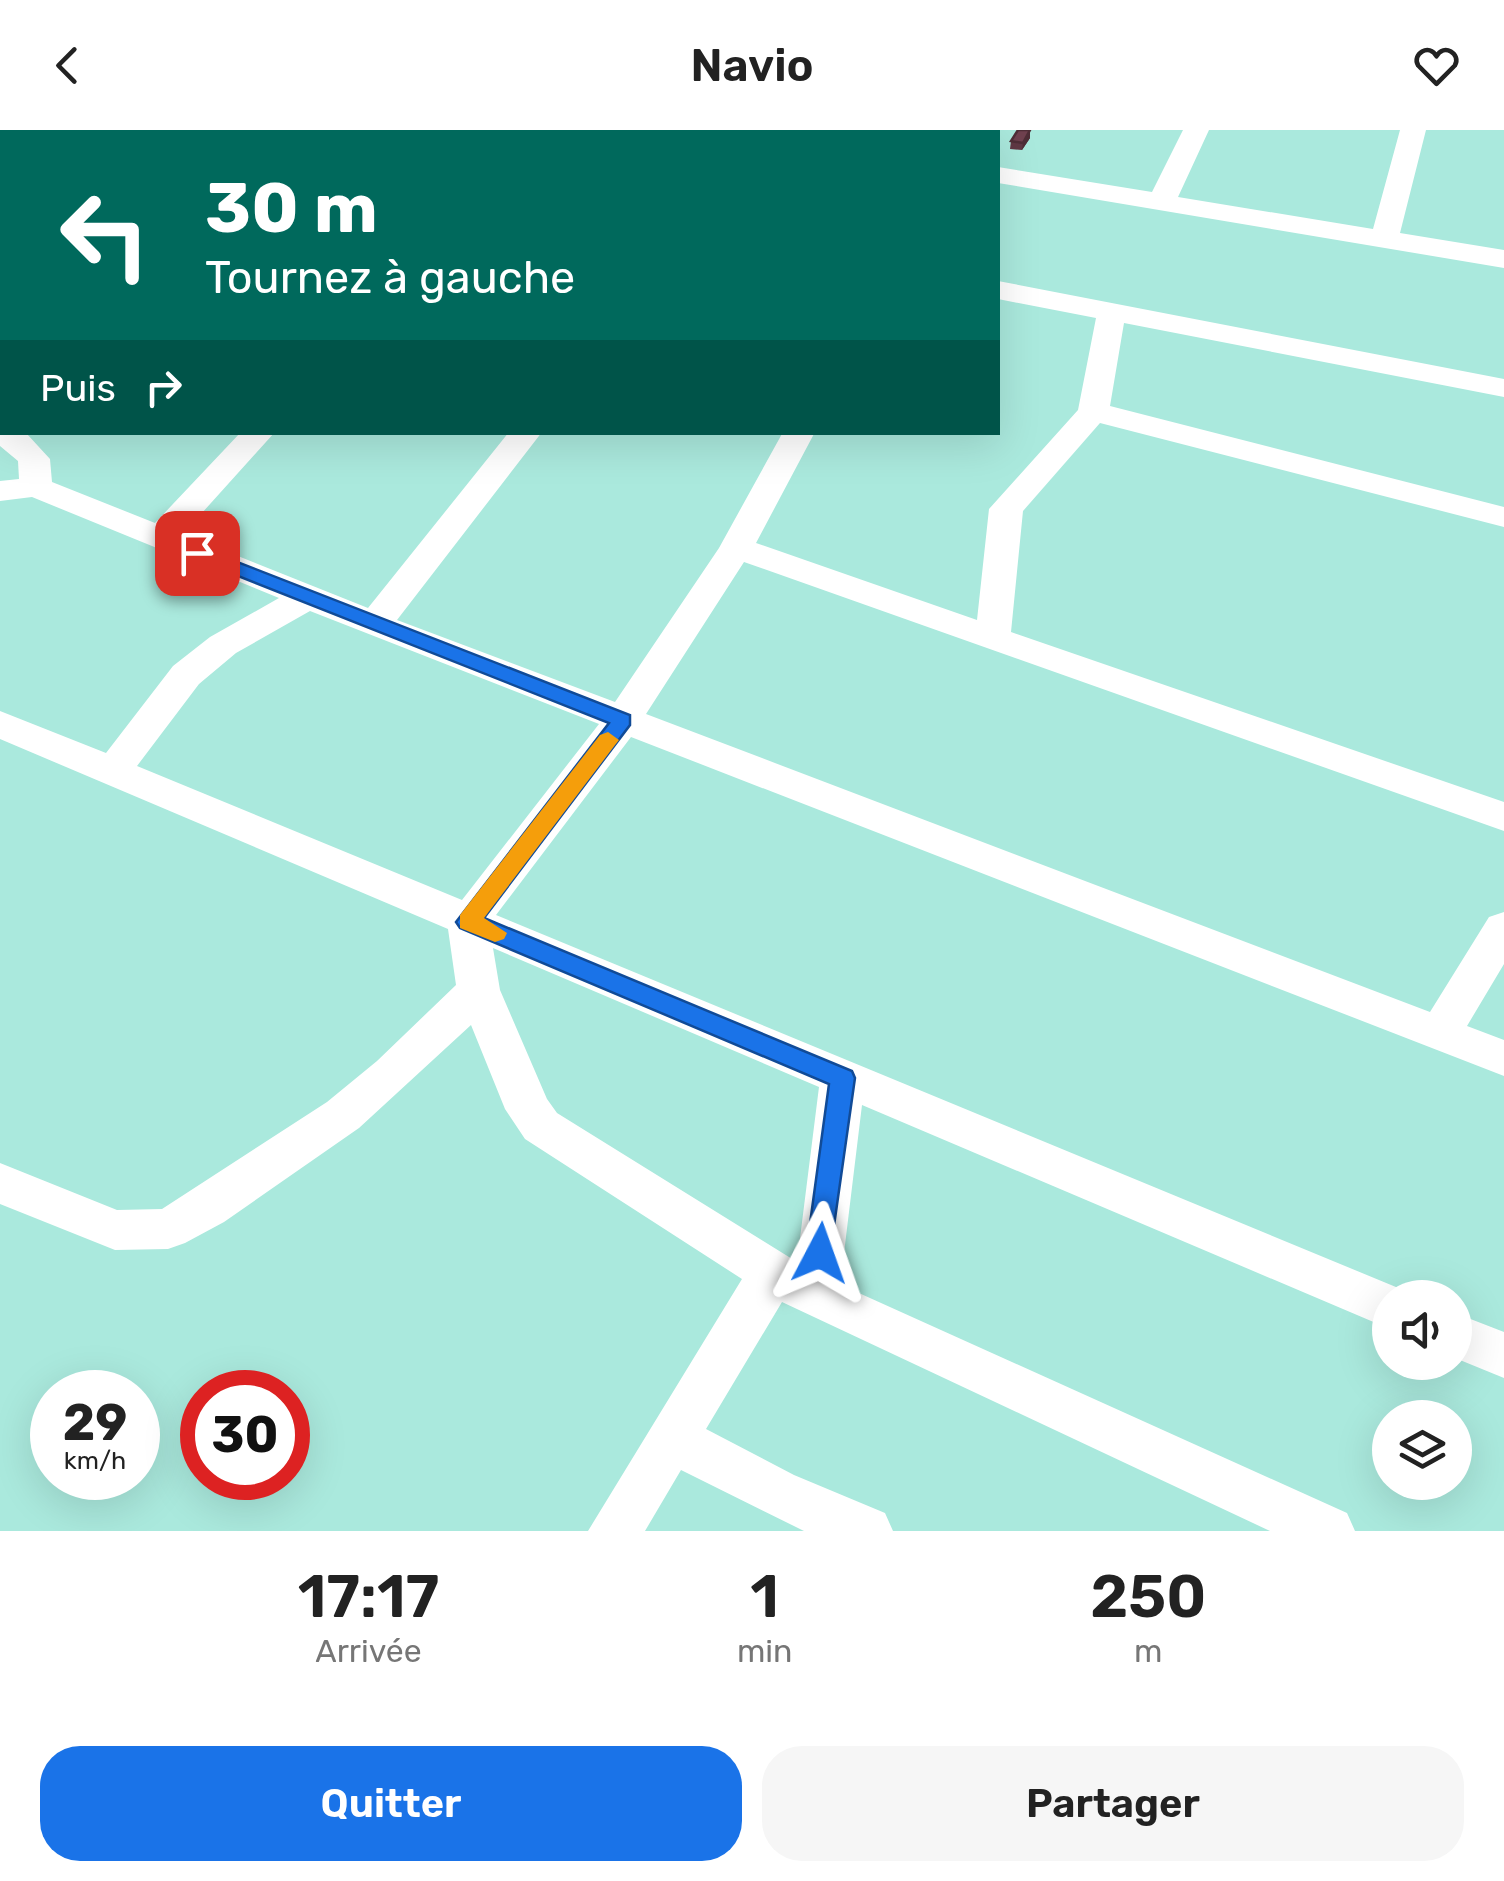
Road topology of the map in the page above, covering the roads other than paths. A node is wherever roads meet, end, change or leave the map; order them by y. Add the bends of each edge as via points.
1 (1196, 130) edge
2 (1413, 130) edge
3 (1000, 175) edge
4 (1160, 203) junction
5 (1384, 239) junction
6 (1504, 258) edge
7 (1000, 290) edge
8 (1112, 314) junction
9 (1504, 388) edge
10 (1092, 412) junction
11 (8, 435) edge
12 (256, 435) edge
13 (524, 435) edge
14 (798, 435) edge
15 (18, 489) edge
16 (1504, 517) edge
17 (160, 538) junction
18 (736, 548) junction
19 (307, 597) junction
20 (374, 624) junction
21 (993, 635) junction
22 (623, 720) junction
23 (0, 724) edge
24 (113, 771) junction
25 (1504, 817) edge
26 (468, 922) junction
27 (1504, 928) edge
28 (478, 990) junction
29 (1440, 1033) junction
30 (1504, 1058) edge
31 (842, 1078) junction
32 (0, 1183) edge
33 (774, 1273) junction
34 (1372, 1300) edge
35 (827, 1302) junction
36 (1472, 1341) edge
37 (1504, 1355) edge
38 (672, 1438) junction
39 (804, 1519) edge
40 (615, 1531) edge
41 (866, 1531) edge
42 (1328, 1531) edge

1 - 4 street
2 - 5 street
3 - 4 street
4 - 5 street
5 - 6 street
7 - 8 street
8 - 9 street
8 - 10 street
10 - 16 street via 1251,446
10 - 21 street via 1006,509
11 - 15 street via 34,459
12 - 17 street
13 - 20 street
14 - 18 street
15 - 17 street
17 - 19 street
18 - 21 street
18 - 22 street
19 - 20 street
19 - 24 street via 223,645 186,675
20 - 22 street
21 - 25 street
22 - 26 street
22 - 29 street
23 - 24 street
24 - 26 street
26 - 28 street
26 - 31 street
27 - 29 street
28 - 32 street via 343,1115 168,1229 116,1230
28 - 33 street via 541,1126
29 - 30 street
31 - 34 street
31 - 35 street via 820,1253
33 - 35 street
33 - 38 street
35 - 42 street
36 - 37 street
38 - 39 street
38 - 40 street
39 - 41 street

